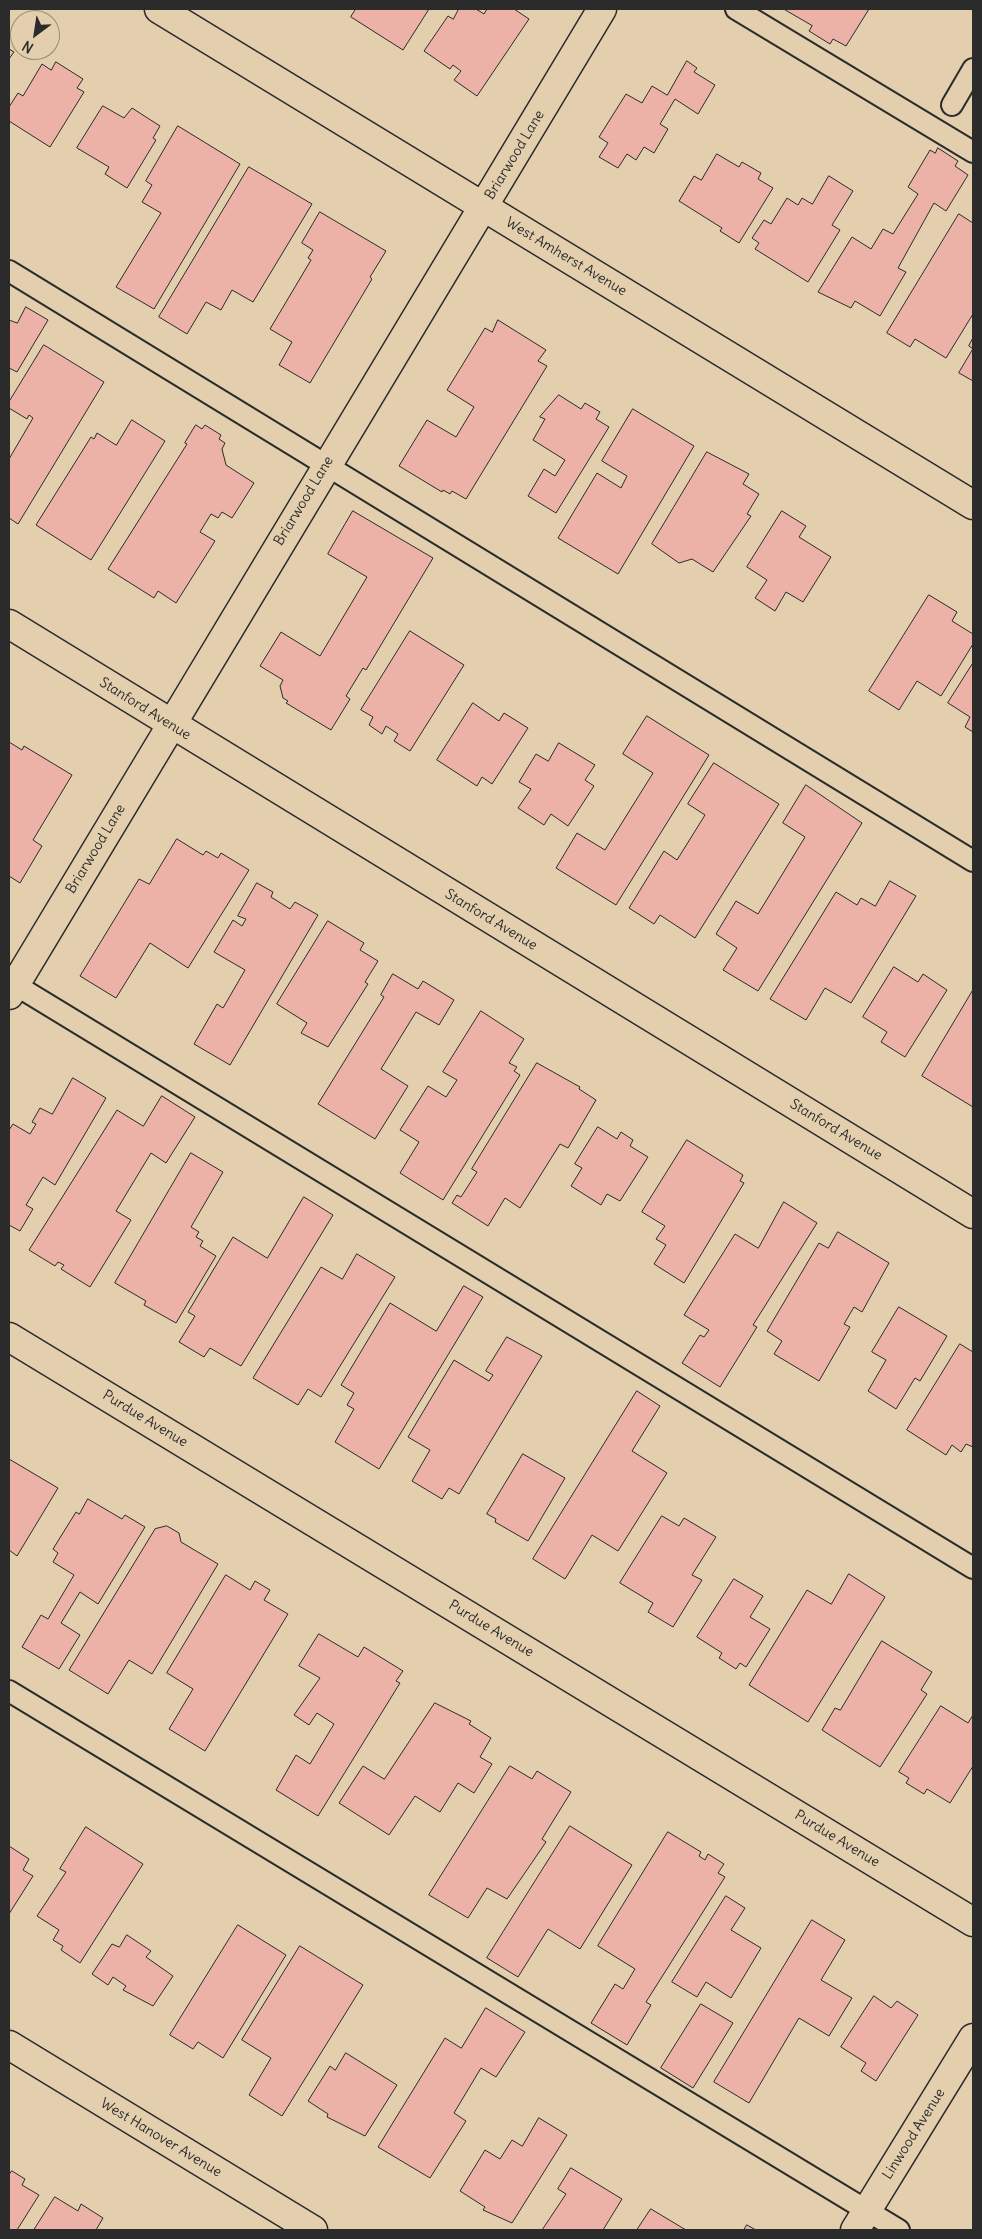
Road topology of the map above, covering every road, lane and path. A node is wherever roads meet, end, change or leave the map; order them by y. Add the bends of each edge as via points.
1 (159, 9) edge
2 (602, 9) edge
3 (736, 9) edge
4 (973, 69) edge
5 (952, 105) dead end
6 (973, 152) edge
7 (485, 207) junction
8 (9, 271) edge
9 (325, 466) junction
10 (973, 505) edge
11 (9, 624) edge
12 (170, 725) junction
13 (973, 861) edge
14 (11, 987) edge
15 (973, 1214) edge
16 (9, 1337) edge
17 (973, 1568) edge
18 (9, 1691) edge
19 (973, 1922) edge
20 (973, 2038) edge
21 (9, 2045) edge
22 (861, 2220) edge
23 (313, 2230) edge
24 (899, 2230) edge

1 - 7 street, West Amherst Avenue
2 - 7 street, Briarwood Lane
3 - 6 lane
4 - 5 lane
7 - 9 street, Briarwood Lane
7 - 10 street, West Amherst Avenue
8 - 9 lane
9 - 12 street, Briarwood Lane
9 - 13 lane
11 - 12 street, Stanford Avenue
12 - 14 street, Briarwood Lane
12 - 15 street, Stanford Avenue
14 - 17 lane
16 - 19 street, Purdue Avenue
18 - 22 lane
20 - 22 street, Linwood Avenue
21 - 23 street, West Hanover Avenue
22 - 24 lane

